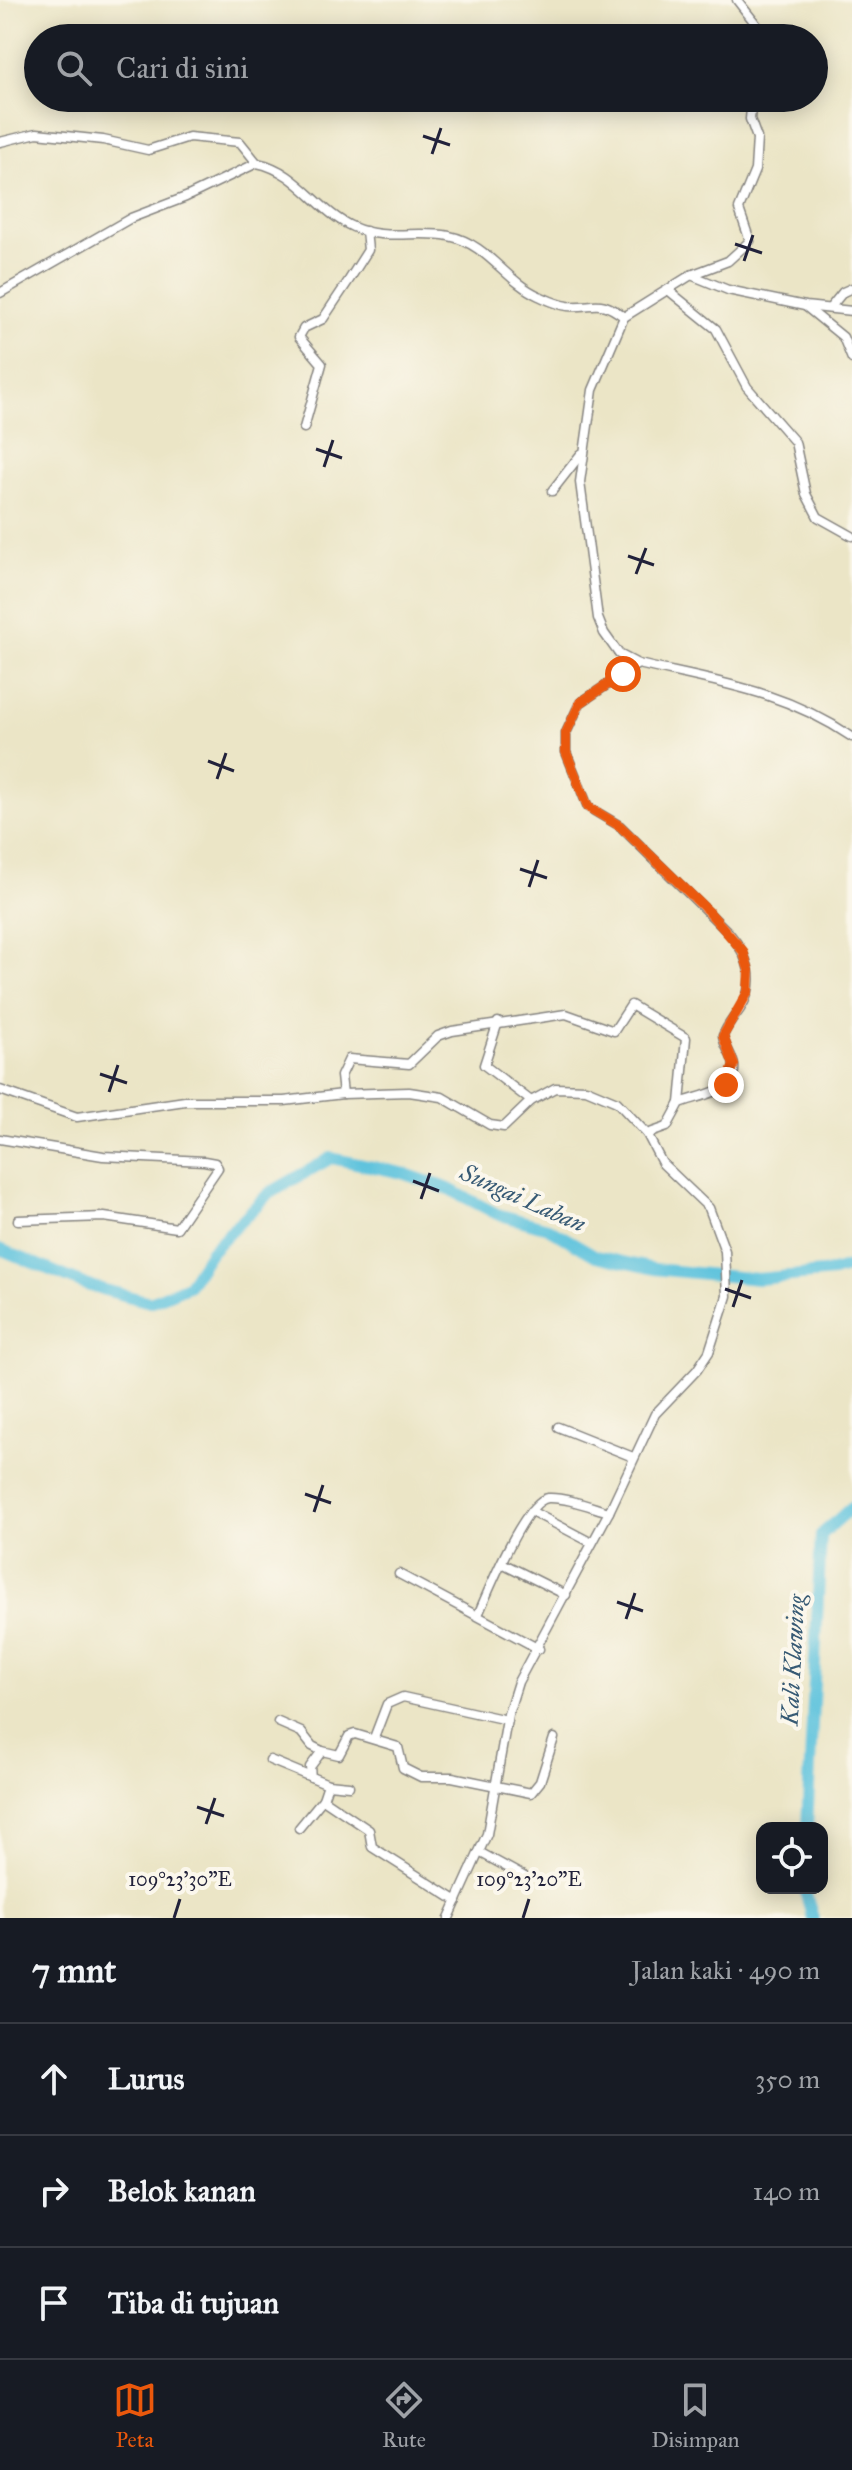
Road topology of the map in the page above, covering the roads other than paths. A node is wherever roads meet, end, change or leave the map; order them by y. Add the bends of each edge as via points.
1 (737, 0) edge
2 (756, 24) edge
3 (751, 112) edge
4 (0, 142) edge
5 (257, 163) junction
6 (366, 231) junction
7 (691, 275) junction
8 (852, 288) edge
9 (668, 290) junction
10 (0, 293) edge
11 (805, 306) junction
12 (830, 308) junction
13 (852, 311) edge
14 (624, 317) junction
15 (852, 359) edge
16 (304, 428) dead end
17 (582, 454) junction
18 (552, 491) dead end
19 (852, 536) edge
20 (638, 664) junction
21 (852, 723) edge
22 (850, 736) edge
23 (498, 1022) junction
24 (0, 1090) edge
25 (343, 1094) junction
26 (531, 1101) junction
27 (680, 1103) junction
28 (647, 1134) junction
29 (0, 1139) edge
30 (18, 1220) dead end
31 (558, 1427) dead end
32 (633, 1457) junction
33 (531, 1511) junction
34 (609, 1512) junction
35 (592, 1543) junction
36 (502, 1563) junction
37 (399, 1574) dead end
38 (566, 1595) junction
39 (478, 1615) junction
40 (539, 1649) junction
41 (507, 1720) junction
42 (278, 1722) dead end
43 (374, 1738) junction
44 (554, 1738) dead end
45 (322, 1751) junction
46 (270, 1760) dead end
47 (311, 1777) junction
48 (328, 1784) junction
49 (349, 1786) dead end
50 (496, 1787) junction
51 (323, 1799) junction
52 (299, 1828) dead end
53 (481, 1853) junction
54 (525, 1877) dead end
55 (457, 1901) junction
56 (449, 1918) edge

1 - 2 street
3 - 7 street via 757,138 755,170 739,209 750,241 728,261
4 - 5 street via 37,133 148,150 189,137 240,142
5 - 6 street via 294,180 340,219
5 - 10 street via 131,218
6 - 14 street via 463,240 535,294 566,306 600,303
6 - 16 street via 368,250 323,319 304,328 299,337 322,364
7 - 9 street
7 - 11 street via 728,290
8 - 12 street
9 - 14 street
9 - 19 street via 716,329 747,387 795,442 806,494 818,517
11 - 12 street
11 - 15 street via 843,337
12 - 13 street
14 - 17 street via 593,390
17 - 18 street
17 - 20 street via 580,482 598,618 619,654
20 - 22 street via 765,692 808,709
20 - 27 street via 580,703 566,733 566,752 588,807 620,826 729,933 743,951 750,978 745,1000 723,1036 734,1065 730,1080
21 - 22 street
23 - 25 street via 442,1034 409,1064 349,1059 341,1076
23 - 26 street via 484,1065
23 - 27 street via 566,1014 614,1031 630,1005 648,1012 687,1040
24 - 25 street via 77,1117 185,1101 284,1101
25 - 26 street via 442,1097 490,1125 504,1127
26 - 28 street via 555,1088 600,1093 629,1112
27 - 28 street via 667,1127
28 - 32 street via 662,1163 709,1208 725,1251 727,1296 709,1352 655,1414
29 - 30 street via 103,1156 204,1161 218,1168 177,1228 104,1217
31 - 32 street
32 - 34 street
33 - 34 street via 549,1498
33 - 35 street
33 - 36 street
34 - 35 street
35 - 38 street
36 - 38 street
36 - 39 street
37 - 39 street
38 - 40 street
39 - 40 street
40 - 41 street via 514,1691
41 - 43 street via 403,1697 387,1704
41 - 50 street
42 - 45 street via 299,1730
43 - 45 street via 351,1735 338,1756
43 - 50 street via 400,1748 403,1768 421,1777 452,1777
44 - 50 street via 535,1792
45 - 47 street via 310,1767
46 - 47 street
47 - 48 street
48 - 49 street
48 - 51 street
50 - 53 street
51 - 52 street
51 - 55 street via 369,1830 372,1847 382,1856
53 - 54 street
53 - 55 street
55 - 56 street

